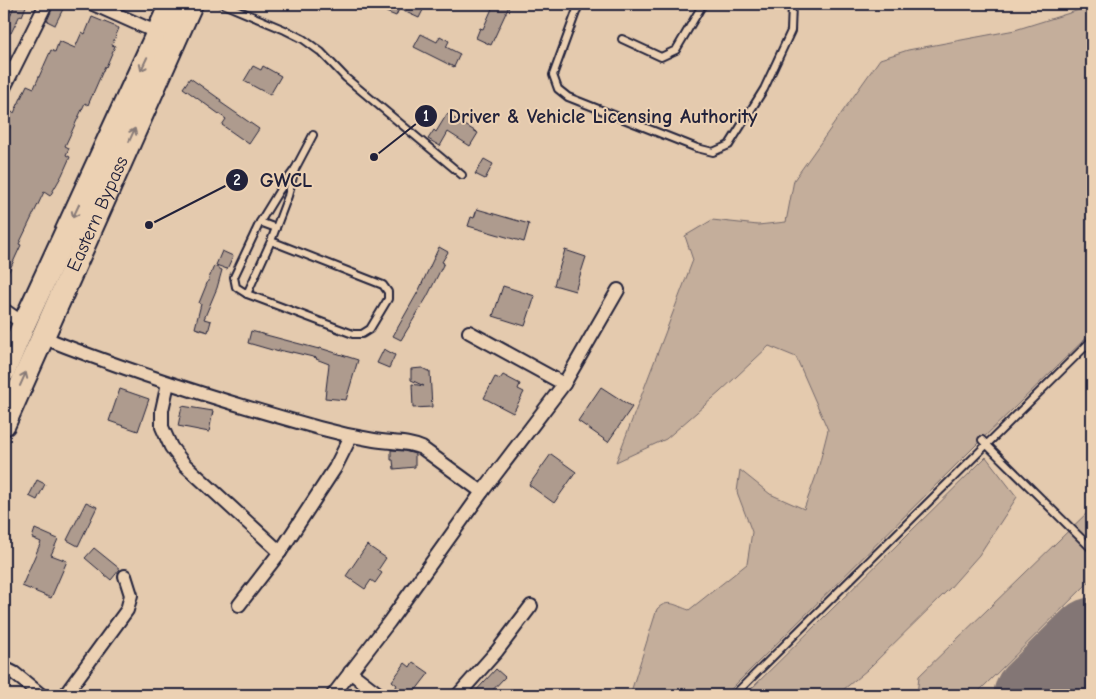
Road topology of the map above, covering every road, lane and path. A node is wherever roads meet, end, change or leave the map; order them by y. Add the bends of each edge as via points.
1 (46, 4) edge
2 (93, 4) edge
3 (171, 4) edge
4 (191, 4) edge
5 (223, 4) edge
6 (579, 4) edge
7 (703, 4) edge
8 (792, 4) edge
9 (158, 33) junction
10 (622, 39) dead end
11 (4, 88) edge
12 (313, 135) dead end
13 (295, 169) junction
14 (462, 175) dead end
15 (260, 222) junction
16 (276, 228) junction
17 (271, 241) junction
18 (618, 290) dead end
19 (247, 294) junction
20 (4, 310) edge
21 (24, 324) junction
22 (469, 332) dead end
23 (42, 337) junction
24 (1092, 340) edge
25 (4, 371) edge
26 (168, 382) junction
27 (564, 384) junction
28 (4, 424) edge
29 (351, 436) junction
30 (984, 442) junction
31 (482, 492) junction
32 (1092, 549) edge
33 (280, 552) junction
34 (125, 576) dead end
35 (239, 605) dead end
36 (531, 606) dead end
37 (4, 668) edge
38 (350, 672) junction
39 (41, 695) edge
40 (65, 695) edge
41 (333, 695) edge
42 (380, 695) edge
43 (458, 695) edge
44 (734, 695) edge

1 - 11 street
2 - 9 street
3 - 9 highway, Eastern Bypass
23 -> 4 highway, Eastern Bypass
5 - 14 lane via 303,39
6 - 8 lane via 553,74 558,89 568,97 713,152 729,145 764,89 791,31
7 - 10 lane via 676,50 661,58
9 -> 21 highway, Eastern Bypass
12 - 13 lane
13 - 15 lane
13 - 16 lane
15 - 16 lane
15 - 19 lane via 234,278 236,287
16 - 17 lane
17 - 19 lane
17 - 19 lane via 382,285 388,292 388,298 370,329 362,334 353,334
18 - 27 street
20 - 21 street
21 - 25 highway, Eastern Bypass
22 - 27 street
23 - 26 street
28 -> 23 highway, Eastern Bypass
24 - 30 lane
26 - 29 street
26 - 33 street via 162,427 171,446 184,464
27 - 31 street
29 - 31 street via 413,444
29 - 33 street via 335,468
30 - 32 lane
30 - 44 lane
31 - 38 street
33 - 35 street
34 - 40 street via 131,595 127,610
36 - 43 street
37 - 39 street
38 - 41 street
38 - 42 street

